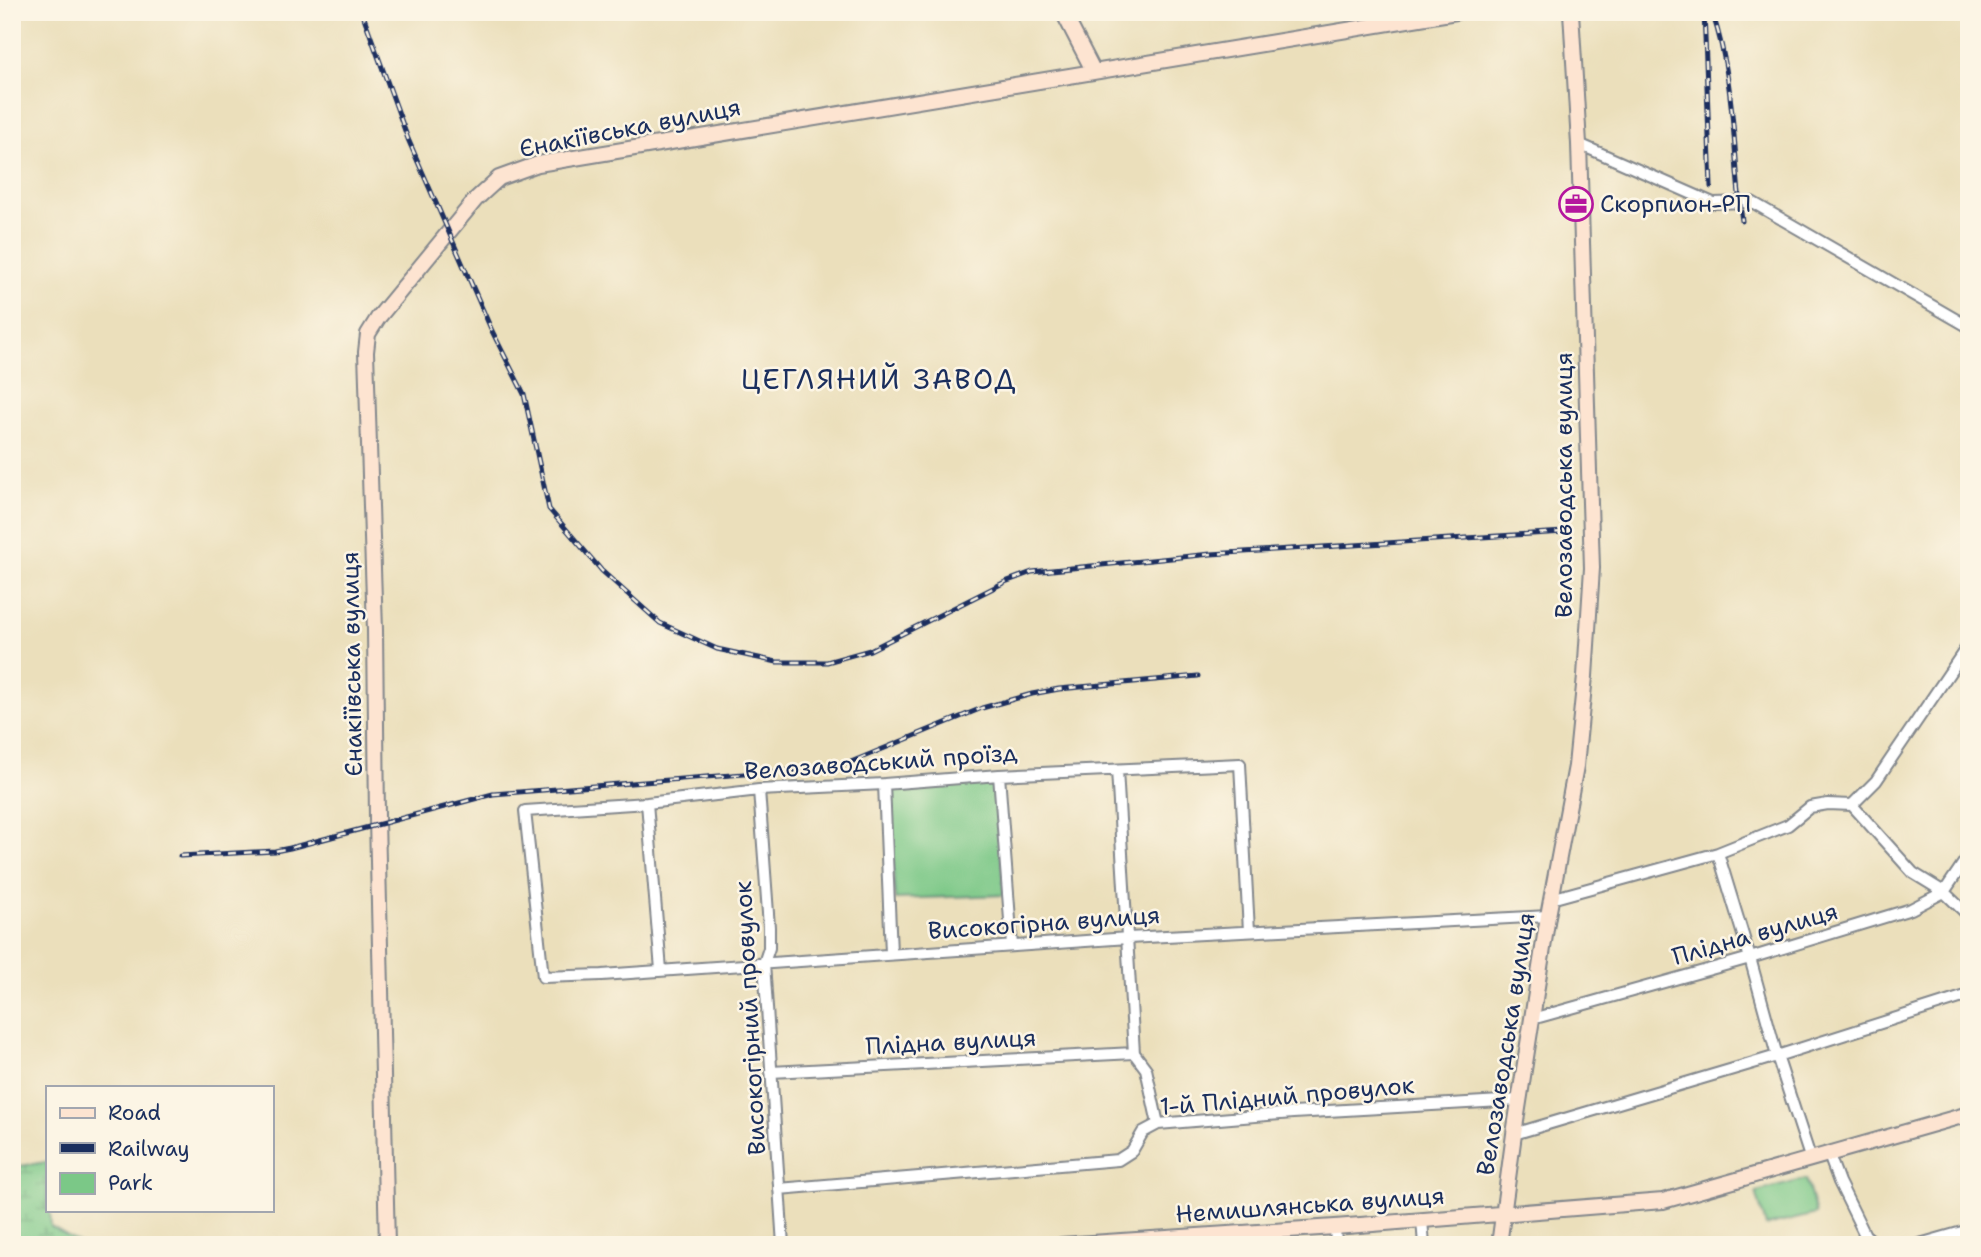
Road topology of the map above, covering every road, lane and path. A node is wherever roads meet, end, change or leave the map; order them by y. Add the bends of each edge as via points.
1 (1063, 12) edge
2 (1456, 12) edge
3 (1571, 12) edge
4 (1094, 72) junction
5 (1579, 144) junction
6 (1969, 327) edge
7 (1969, 644) edge
8 (1118, 770) junction
9 (999, 775) junction
10 (884, 784) junction
11 (758, 790) junction
12 (647, 803) junction
13 (1852, 804) junction
14 (1718, 853) junction
15 (1969, 855) edge
16 (1944, 892) junction
17 (1551, 899) junction
18 (1548, 916) junction
19 (1969, 916) edge
20 (1249, 931) junction
21 (1128, 938) junction
22 (1012, 946) junction
23 (891, 953) junction
24 (1750, 958) junction
25 (764, 963) junction
26 (661, 970) junction
27 (543, 977) joint
28 (1969, 995) edge
29 (1532, 1019) junction
30 (1134, 1053) junction
31 (1777, 1056) junction
32 (771, 1072) junction
33 (1519, 1100) junction
34 (1969, 1114) edge
35 (1158, 1124) junction
36 (1514, 1134) junction
37 (1829, 1155) junction
38 (1811, 1160) junction
39 (779, 1189) junction
40 (1503, 1214) junction
41 (1422, 1220) junction
42 (1335, 1227) junction
43 (1969, 1230) edge
44 (1250, 1239) edge
45 (387, 1245) edge
46 (783, 1245) edge
47 (1061, 1245) edge
48 (1336, 1245) edge
49 (1424, 1245) edge
50 (1499, 1245) edge
51 (1877, 1245) edge
52 (1916, 1245) edge

1 - 4 street
2 - 4 street, Єнакіївська вулиця
3 - 5 street, Велозаводська вулиця
4 - 45 street, Єнакіївська вулиця via 538,164 499,178 475,199 368,334
5 - 6 street via 1713,203 1752,202
5 - 17 street, Велозаводська вулиця via 1592,568 1576,766
7 - 13 street via 1876,781
8 - 9 street, Велозаводський проїзд
8 - 20 street, Велозаводський проїзд via 1240,764
8 - 21 street
9 - 10 street, Велозаводський проїзд
9 - 22 street
10 - 11 street, Велозаводський проїзд
10 - 23 street
11 - 12 street, Велозаводський проїзд
11 - 25 street, Високогірний провулок via 769,927
12 - 26 street
12 - 27 street, Велозаводський проїзд via 525,811
13 - 14 street via 1810,807 1788,825
13 - 16 street via 1913,873
14 - 17 street
14 - 24 street
15 - 16 street, Плідна вулиця
16 - 19 street
16 - 24 street, Плідна вулиця via 1911,909
17 - 18 street, Велозаводська вулиця
18 - 20 street, Високогірна вулиця
18 - 29 street, Велозаводська вулиця
20 - 21 street, Високогірна вулиця
21 - 22 street, Високогірна вулиця
21 - 30 street
22 - 23 street, Високогірна вулиця
23 - 25 street, Високогірна вулиця
24 - 29 street, Плідна вулиця
24 - 31 street
25 - 26 street, Високогірна вулиця
25 - 32 street, Високогірний провулок
26 - 27 street, Високогірна вулиця
28 - 31 street
29 - 33 street, Велозаводська вулиця
30 - 32 street, Плідна вулиця
30 - 35 street via 1146,1069
31 - 36 street
31 - 38 street
32 - 39 street, Високогірний провулок
33 - 35 street, 1-й Плідний провулок
33 - 36 street, Велозаводська вулиця
34 - 37 street, Немишлянська вулиця
35 - 39 street, 1-й Плідний провулок via 1143,1132 1132,1151 1118,1160
36 - 40 street, Велозаводська вулиця
37 - 38 street, Немишлянська вулиця
37 - 51 street via 1864,1235
38 - 40 street, Немишлянська вулиця via 1663,1201
39 - 46 street, Високогірний провулок
40 - 41 street, Немишлянська вулиця
40 - 50 street, Велозаводська вулиця
41 - 42 street, Немишлянська вулиця
41 - 49 street
42 - 44 street, Немишлянська вулиця
42 - 48 street
43 - 52 street
44 - 47 street, Немишлянська вулиця

